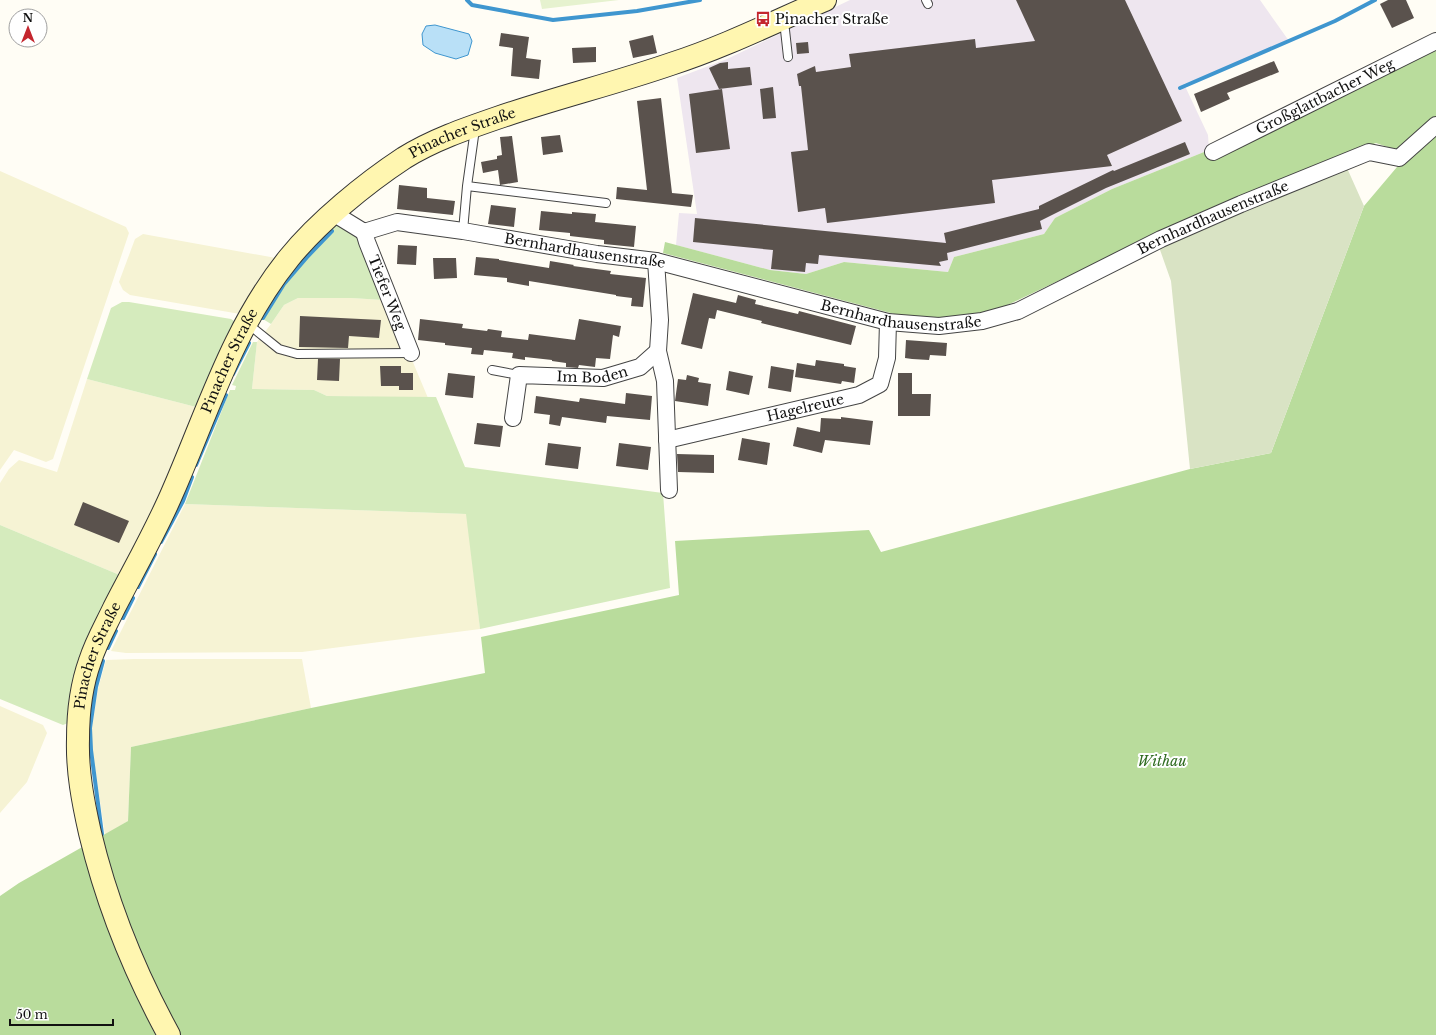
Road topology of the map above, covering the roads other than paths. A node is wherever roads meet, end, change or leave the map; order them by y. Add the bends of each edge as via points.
1 (825, 0) edge
2 (780, 20) junction
3 (1436, 41) edge
4 (788, 58) dead end
5 (475, 125) junction
6 (1436, 125) edge
7 (1213, 152) dead end
8 (467, 186) junction
9 (606, 203) dead end
10 (333, 212) junction
11 (463, 231) junction
12 (364, 232) junction
13 (656, 261) junction
14 (246, 322) junction
15 (888, 322) junction
16 (658, 351) junction
17 (411, 353) joint
18 (492, 370) dead end
19 (519, 375) junction
20 (513, 418) dead end
21 (667, 440) junction
22 (669, 490) dead end
23 (169, 1035) edge

1 - 2 street, Pinacher Straße
2 - 4 lane via 785,30
2 - 5 street, Pinacher Straße via 703,54
3 - 7 street, Großglattbacher Weg
5 - 8 lane
5 - 10 street, Pinacher Straße via 430,144 406,158 381,174
6 - 15 street, Bernhardhausenstraße via 1399,158 1369,152 1161,239 1018,311 982,321 939,326
8 - 9 lane
8 - 11 lane
10 - 12 street
10 - 14 street, Pinacher Straße via 290,256
11 - 12 street, Bernhardhausenstraße via 397,222
11 - 13 street, Bernhardhausenstraße via 597,254
12 - 17 street, Tiefer Weg
13 - 15 street, Bernhardhausenstraße
13 - 16 street via 660,320
14 - 17 lane via 279,349 297,354
14 - 23 street, Pinacher Straße via 226,362 172,493 102,632 90,661 81,696 78,766 83,805 98,865 122,936 147,994
15 - 21 street, Hagelreute via 887,358 880,384 860,395
16 - 19 street, Im Boden via 640,367 603,378
16 - 21 street via 665,381
18 - 19 lane, Im Boden
19 - 20 street
21 - 22 street

